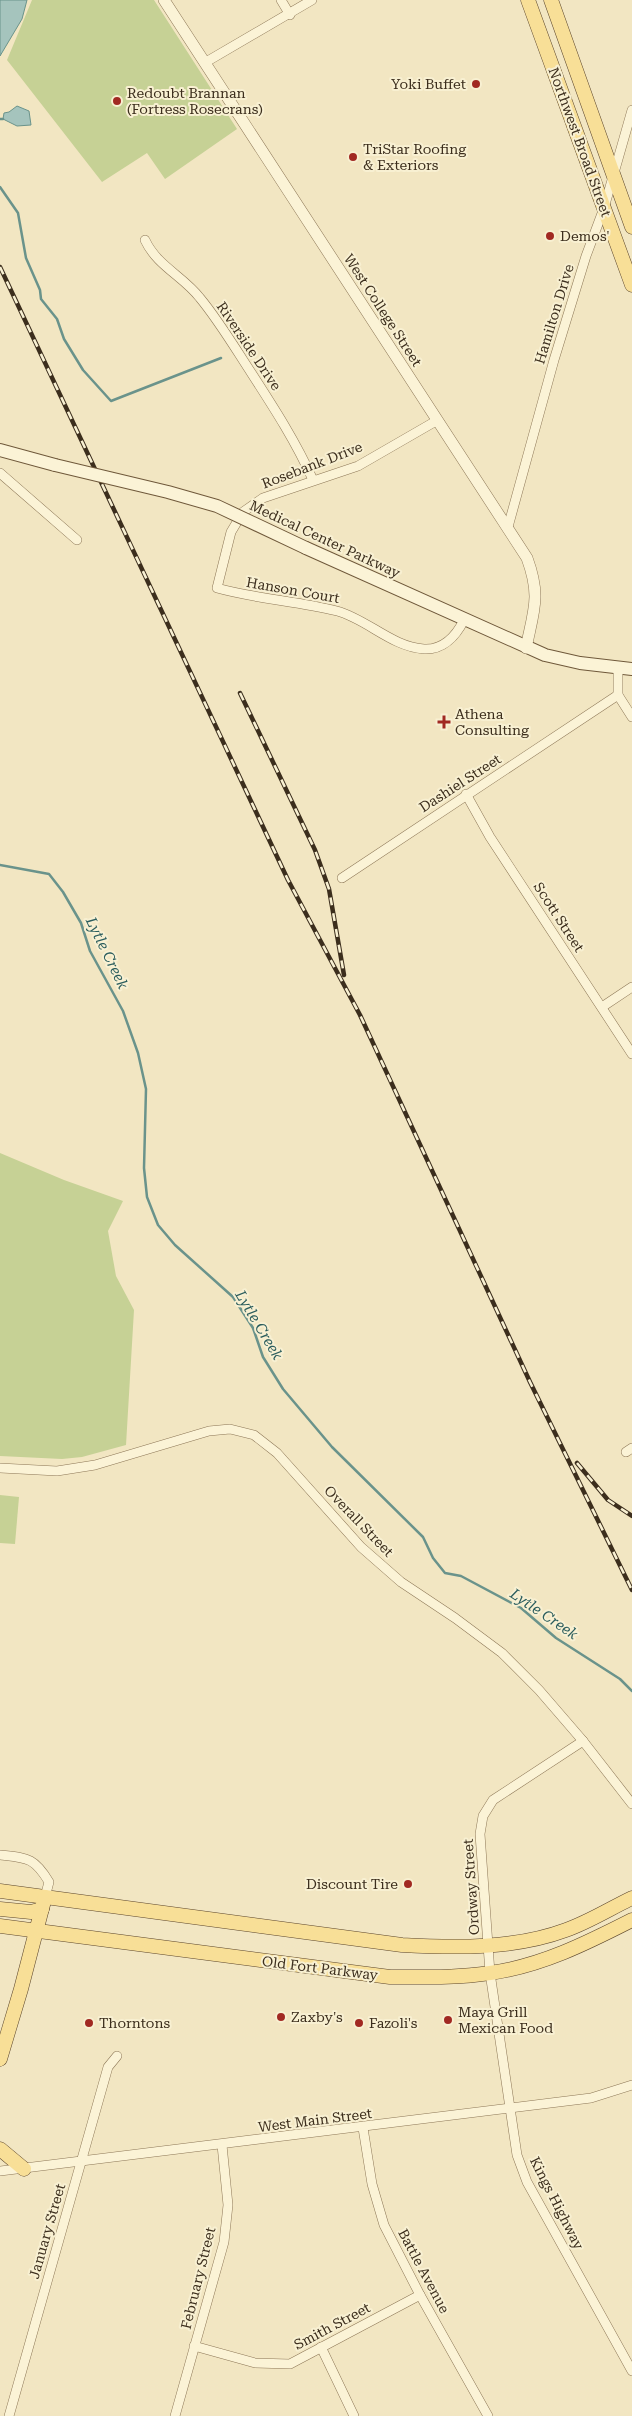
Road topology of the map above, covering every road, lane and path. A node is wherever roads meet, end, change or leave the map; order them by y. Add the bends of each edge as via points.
1 (164, 0) edge
2 (281, 0) edge
3 (312, 0) edge
4 (552, 0) edge
5 (529, 4) edge
6 (290, 15) junction
7 (206, 62) junction
8 (632, 110) edge
9 (613, 174) junction
10 (604, 208) junction
11 (632, 227) edge
12 (145, 240) dead end
13 (632, 285) edge
14 (436, 421) junction
15 (0, 450) edge
16 (0, 473) edge
17 (313, 480) junction
18 (508, 527) junction
19 (76, 540) dead end
20 (217, 588) joint
21 (464, 620) junction
22 (526, 648) junction
23 (618, 668) junction
24 (632, 669) edge
25 (618, 695) junction
26 (632, 717) edge
27 (466, 794) junction
28 (342, 878) dead end
29 (632, 987) edge
30 (602, 1006) junction
31 (632, 1054) edge
32 (0, 1468) edge
33 (583, 1741) junction
34 (632, 1804) edge
35 (0, 1855) edge
36 (0, 1891) edge
37 (632, 1898) edge
38 (44, 1903) junction
39 (0, 1909) edge
40 (632, 1920) edge
41 (0, 1926) edge
42 (37, 1931) junction
43 (488, 1945) junction
44 (490, 1973) junction
45 (117, 2056) dead end
46 (0, 2059) edge
47 (632, 2085) edge
48 (512, 2108) junction
49 (364, 2128) junction
50 (222, 2145) junction
51 (0, 2149) edge
52 (80, 2162) junction
53 (24, 2169) junction
54 (0, 2171) edge
55 (420, 2295) junction
56 (194, 2346) junction
57 (321, 2347) junction
58 (632, 2371) edge
59 (9, 2416) edge
60 (175, 2416) edge
61 (354, 2416) edge
62 (488, 2416) edge

1 - 7 street, West College Street
2 - 6 street
3 - 6 street
4 - 5 main road
4 - 9 main road, Northwest Broad Street
5 - 10 main road, Northwest Broad Street
6 - 7 street
7 - 14 street, West College Street
8 - 9 street, Hamilton Drive
9 - 10 street, Hamilton Drive
9 - 11 main road, Northwest Broad Street
10 - 13 main road, Northwest Broad Street
10 - 18 street, Hamilton Drive via 556,354
12 - 17 street, Riverside Drive via 166,268 199,296 232,342 300,450
14 - 17 street, Rosebank Drive via 358,466
14 - 18 street, West College Street
15 - 21 main road, Medical Center Parkway, bridge via 216,506
16 - 19 street
17 - 20 street, Rosebank Drive via 263,498 243,512 231,532
18 - 22 street, West College Street via 527,558 534,578 536,597
20 - 21 street, Hanson Court via 353,616 407,646 424,649 442,646 459,631
21 - 22 main road, Medical Center Parkway
22 - 23 main road, Medical Center Parkway via 580,663
23 - 24 main road, Medical Center Parkway
23 - 25 street
25 - 26 street
25 - 27 street, Dashiel Street
27 - 28 street, Dashiel Street
27 - 30 street, Scott Street via 490,837
29 - 30 street
30 - 31 street, Scott Street
32 - 33 street, Overall Street via 57,1471 95,1465 209,1431 230,1429 254,1435 277,1453 361,1547 502,1653
33 - 34 street, Overall Street
33 - 43 street, Ordway Street via 493,1800 483,1816 480,1834
35 - 38 street via 24,1858 39,1865 49,1882
36 - 38 main road
37 - 43 main road via 566,1930
38 - 39 main road via 31,1912
38 - 42 main road
38 - 43 main road via 402,1945
40 - 44 main road, Old Fort Parkway via 578,1947 531,1964
41 - 42 main road, Old Fort Parkway
42 - 44 main road, Old Fort Parkway via 390,1977
42 - 46 main road
43 - 44 street, Kings Highway
44 - 48 street, Kings Highway
45 - 52 street, January Street via 108,2067
47 - 48 street, West Main Street via 591,2098
48 - 49 street, West Main Street
48 - 58 street, Kings Highway via 518,2155 527,2182
49 - 50 street, West Main Street
49 - 55 street, Battle Avenue via 372,2184 384,2224
50 - 52 street, West Main Street
50 - 56 street, February Street via 228,2205 224,2242
51 - 53 main road
52 - 53 street, West Main Street
52 - 59 street, January Street
53 - 54 street, West Main Street
55 - 57 street, Smith Street
55 - 62 street, Battle Avenue
56 - 57 street, Smith Street via 255,2363 290,2364
56 - 60 street, February Street
57 - 61 street

